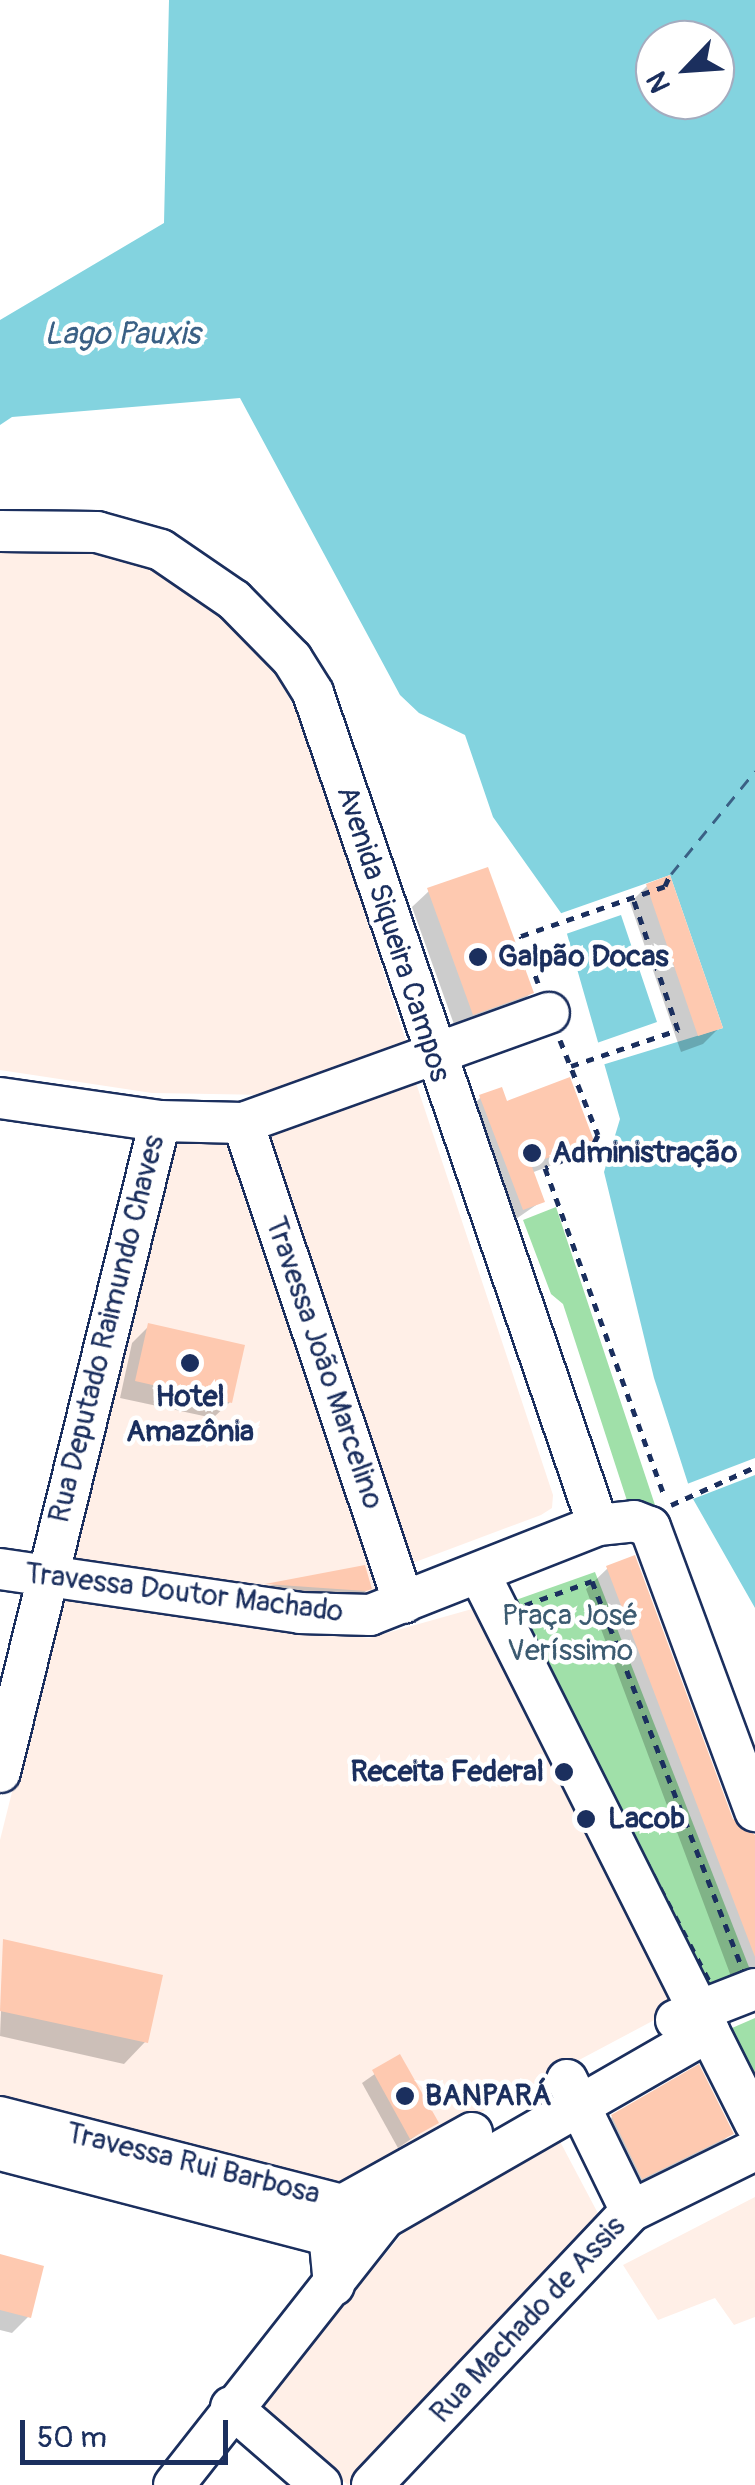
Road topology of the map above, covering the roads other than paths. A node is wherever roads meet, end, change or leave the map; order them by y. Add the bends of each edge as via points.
1 (2, 531) edge
2 (550, 1013) road end
3 (433, 1056) junction
4 (0, 1098) edge
5 (160, 1121) junction
6 (243, 1123) junction
7 (598, 1525) junction
8 (0, 1569) edge
9 (480, 1575) junction
10 (45, 1577) junction
11 (404, 1604) junction
12 (0, 1772) edge
13 (755, 1811) edge
14 (751, 1985) edge
15 (703, 2020) junction
16 (572, 2090) junction
17 (0, 2116) edge
18 (755, 2124) edge
19 (0, 2150) edge
20 (755, 2150) edge
21 (631, 2211) junction
22 (356, 2225) junction
23 (231, 2408) junction
24 (174, 2485) edge
25 (322, 2485) edge
26 (372, 2485) edge

1 - 3 street, Avenida Siqueira Campos via 97,532 161,550 206,576 292,659 314,693
2 - 3 street
3 - 6 street
3 - 7 street, Avenida Siqueira Campos
4 - 5 street
5 - 6 street
5 - 10 street, Rua Deputado Raimundo Chaves
6 - 11 street, Travessa João Marcelino
7 - 9 street, Travessa Doutor Machado
7 - 13 street, Travessa Doutor Machado via 634,1521 650,1528
8 - 10 street, Travessa Doutor Machado
9 - 11 street, Travessa Doutor Machado
9 - 15 street
10 - 11 street, Travessa Doutor Machado via 300,1613 370,1615
10 - 12 street, Rua Deputado Raimundo Chaves
14 - 15 street
15 - 16 street
15 - 18 street
16 - 21 street
16 - 22 street
17 - 22 street, Travessa Rui Barbosa
19 - 22 street, Travessa Rui Barbosa
20 - 21 street, Rua Machado de Assis
21 - 26 street, Rua Machado de Assis
22 - 23 street via 334,2285
23 - 24 street
23 - 25 street

